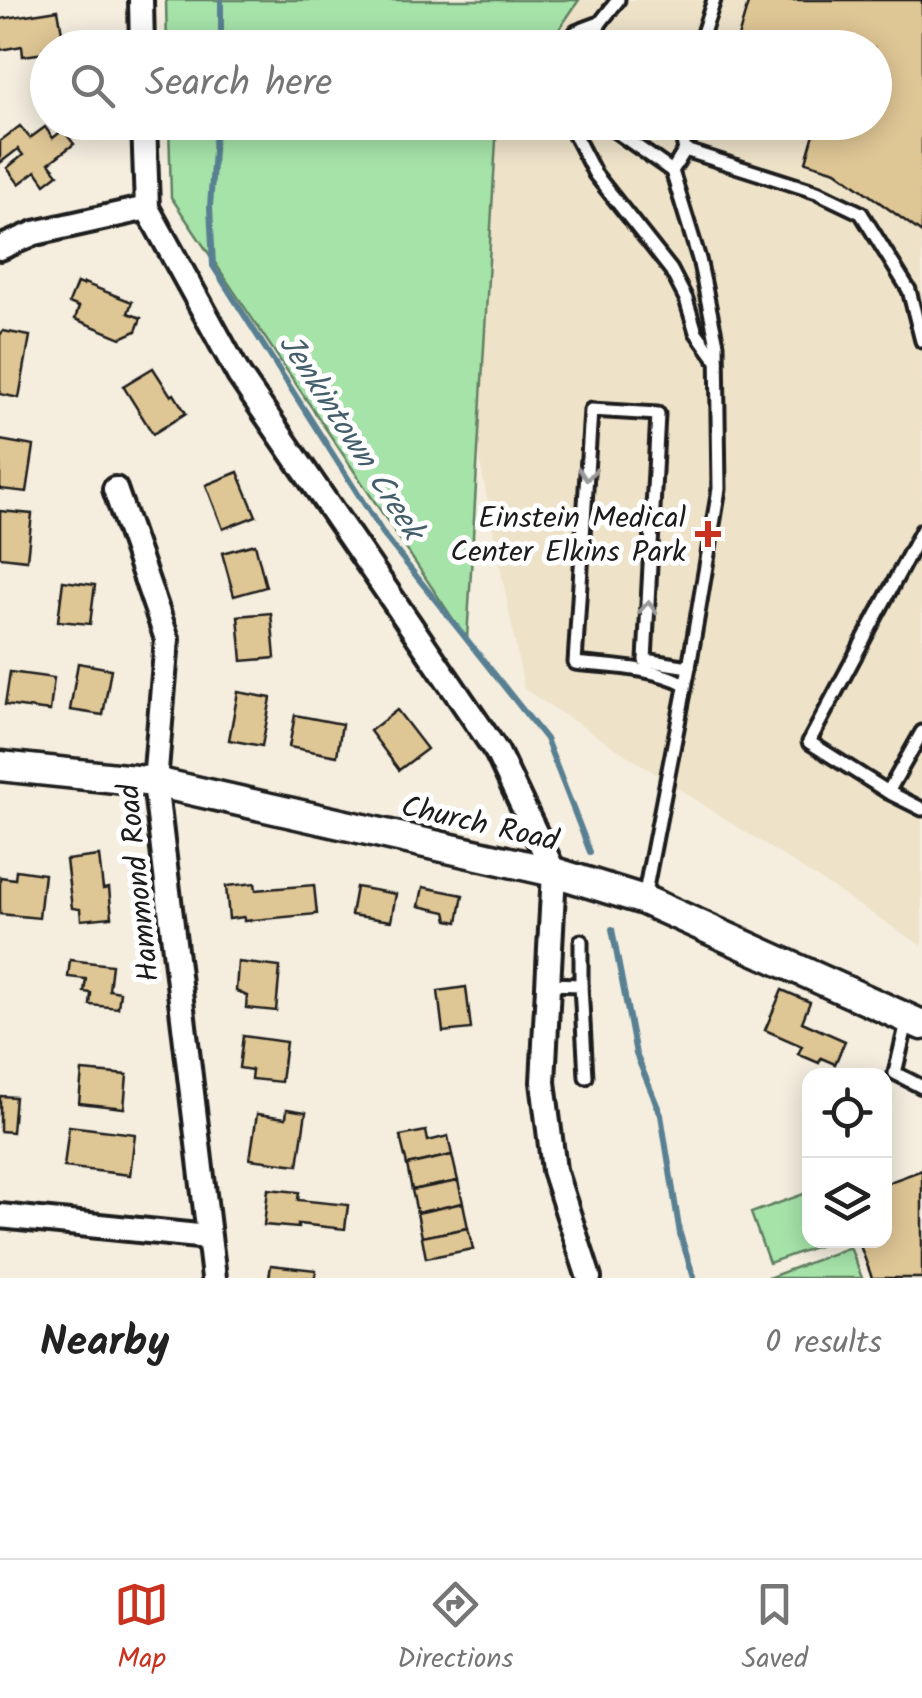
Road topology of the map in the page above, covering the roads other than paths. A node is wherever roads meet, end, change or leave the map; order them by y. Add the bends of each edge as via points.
1 (140, 0) edge
2 (618, 0) edge
3 (714, 0) edge
4 (600, 22) junction
5 (141, 30) edge
6 (581, 30) edge
7 (597, 30) edge
8 (704, 30) edge
9 (145, 140) edge
10 (577, 140) edge
11 (628, 140) edge
12 (683, 140) edge
13 (685, 150) junction
14 (672, 172) junction
15 (147, 208) junction
16 (0, 248) edge
17 (922, 341) edge
18 (717, 361) junction
19 (116, 488) dead end
20 (922, 530) edge
21 (689, 667) junction
22 (685, 684) junction
23 (922, 732) edge
24 (0, 766) edge
25 (155, 782) junction
26 (888, 792) junction
27 (922, 809) edge
28 (554, 872) junction
29 (644, 900) junction
30 (581, 941) dead end
31 (548, 984) junction
32 (581, 985) junction
33 (915, 1021) edge
34 (586, 1078) dead end
35 (922, 1087) edge
36 (0, 1216) edge
37 (208, 1238) junction
38 (214, 1278) edge
39 (590, 1278) edge

1 - 5 street
2 - 4 lane
3 - 8 lane
4 - 6 lane
4 - 7 lane
9 - 15 street
10 - 18 lane via 595,174 671,270 696,332
11 - 14 lane
12 - 13 lane
13 - 14 lane
13 - 17 lane via 817,192 860,213 909,290
14 - 18 lane via 699,258
15 - 16 street via 35,233
15 - 28 street via 240,375 497,752
18 - 21 lane via 719,489
19 - 25 street, Hammond Road via 167,638
20 - 26 lane via 809,742
21 - 22 lane
21 -> 22 lane via 645,660 658,414 591,410 575,663 652,672
22 - 29 lane
23 - 26 lane
24 - 25 street, Church Road
25 - 28 street, Church Road
25 - 37 street, Hammond Road
26 - 27 lane
28 - 29 street, Church Road
28 - 31 street
29 - 33 street, Church Road
30 - 32 lane
31 - 32 lane
31 - 39 street via 542,1082 554,1170
32 - 34 lane
33 - 35 lane via 895,1073
36 - 37 street
37 - 38 street, Hammond Road

